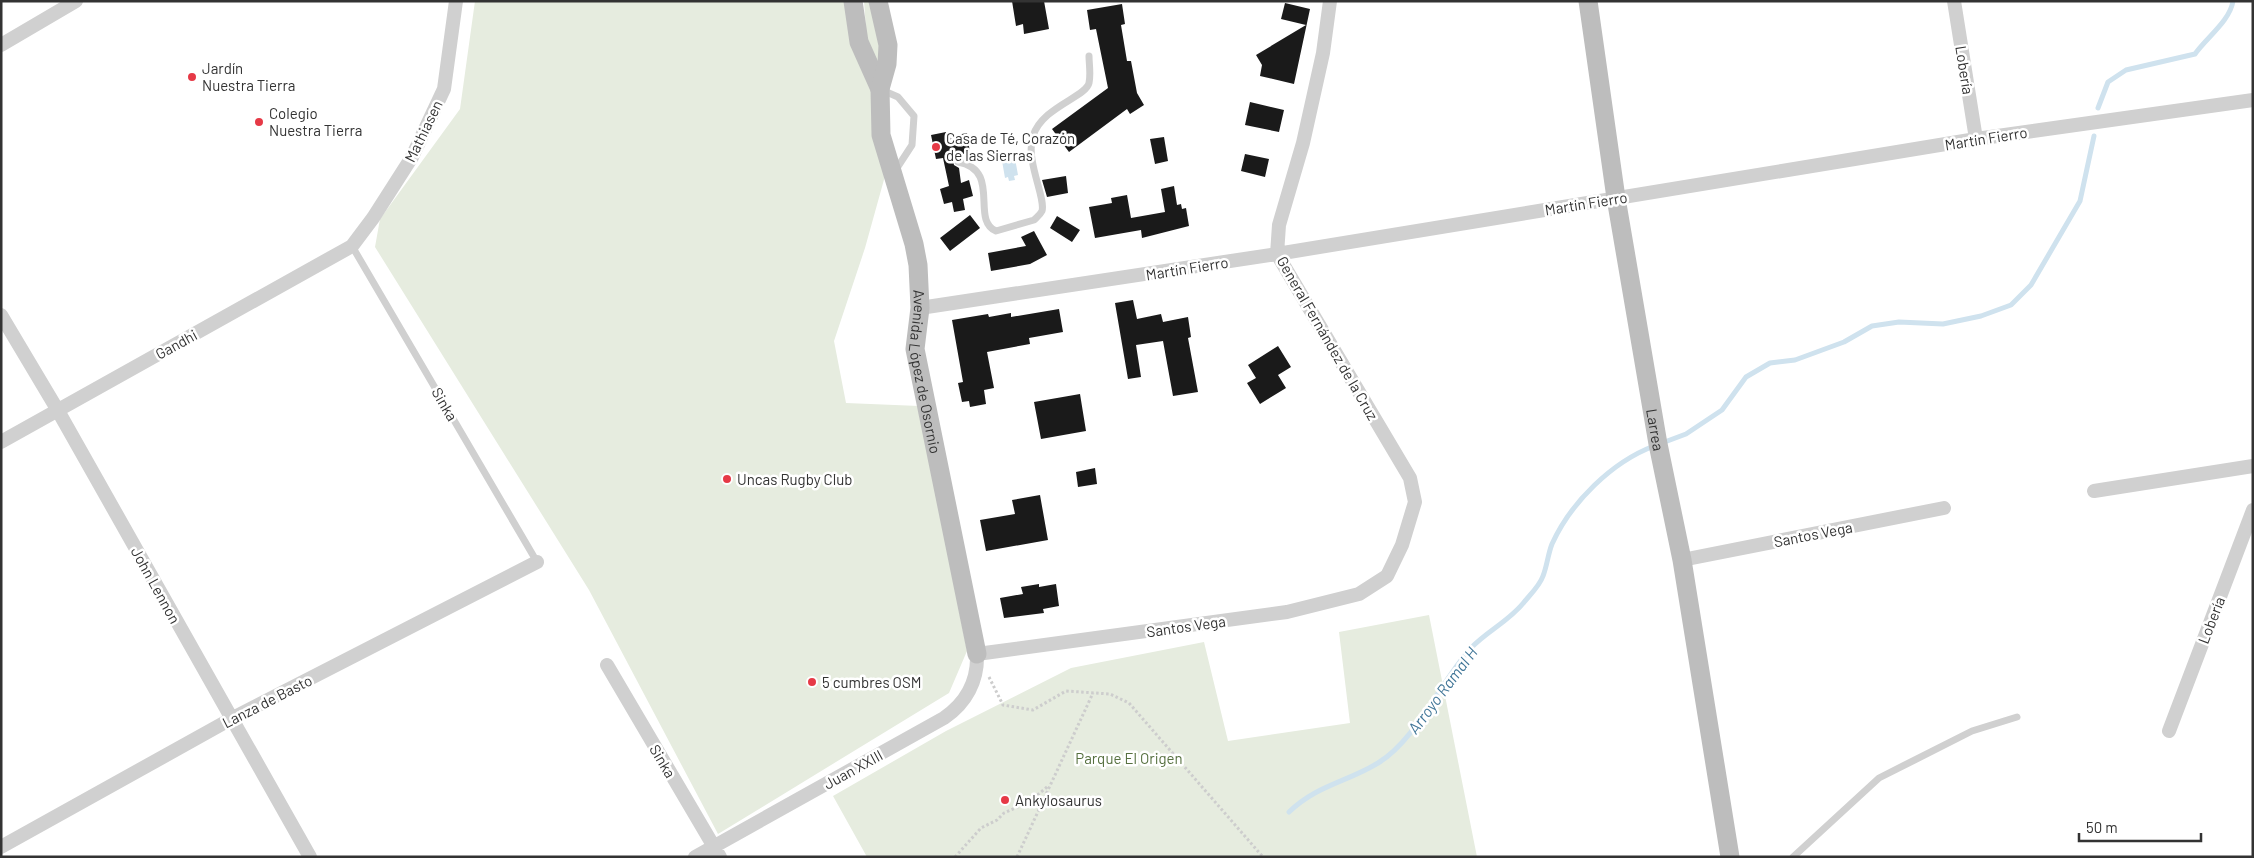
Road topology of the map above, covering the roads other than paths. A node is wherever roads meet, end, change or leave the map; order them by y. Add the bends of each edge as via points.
1 (76, 1) edge
2 (456, 1) edge
3 (853, 1) edge
4 (878, 1) edge
5 (1330, 1) edge
6 (1588, 1) edge
7 (1954, 1) edge
8 (1, 44) edge
9 (1089, 56) dead end
10 (880, 89) junction
11 (2253, 100) edge
12 (1976, 139) junction
13 (958, 162) dead end
14 (893, 175) junction
15 (1616, 198) junction
16 (352, 246) junction
17 (1277, 254) junction
18 (920, 308) junction
19 (1, 315) edge
20 (58, 409) junction
21 (1, 442) edge
22 (2253, 466) edge
23 (2094, 491) dead end
24 (1944, 508) dead end
25 (2253, 510) edge
26 (1682, 560) junction
27 (537, 562) joint
28 (1387, 576) joint
29 (977, 654) junction
30 (607, 665) dead end
31 (2017, 717) dead end
32 (231, 719) junction
33 (2169, 730) dead end
34 (1, 847) edge
35 (717, 851) edge
36 (310, 857) edge
37 (695, 857) edge
38 (1730, 857) edge
39 (1793, 857) edge

1 - 8 street
2 - 16 street, Mathiasen via 444,89 412,157
3 - 10 street, Avenida López de Osornio via 859,42
4 - 10 street, Avenida López de Osornio via 888,45
5 - 17 street, General Fernández de la Cruz via 1323,54 1280,225
6 - 15 street, Larrea
7 - 12 street, Lobería
9 - 13 lane via 1089,84 1082,93 1060,104 1037,125 1032,139 1031,162 1042,207 1039,216 996,231 992,229 986,221 980,176 971,166
10 - 14 street, Avenida López de Osornio via 880,135
10 - 14 lane via 898,96 914,116 912,145
11 - 12 street, Martín Fierro
12 - 15 street, Martín Fierro
14 - 18 street, Avenida López de Osornio via 914,244
15 - 17 street, Martín Fierro
15 - 26 street, Larrea via 1656,435
16 - 20 street, Gandhi
16 - 27 lane, Sinka
17 - 18 street, Martín Fierro
17 - 28 street, General Fernández de la Cruz via 1410,478 1415,502 1402,544
18 - 29 street, Avenida López de Osornio via 916,349
19 - 20 street, John Lennon
20 - 21 street, Gandhi
20 - 32 street, John Lennon
22 - 23 street
24 - 26 street, Santos Vega
25 - 33 street, Lobería
26 - 38 street, Larrea
27 - 32 street, Lanza de Basto
28 - 29 street, Santos Vega via 1360,594 1287,612
29 - 35 street, Juan XXIII via 978,670 970,690 944,718
30 - 35 street, Sinka
31 - 39 lane via 1972,731 1879,778
32 - 34 street, Lanza de Basto
32 - 36 street, John Lennon
35 - 37 street, Juan XXIII

